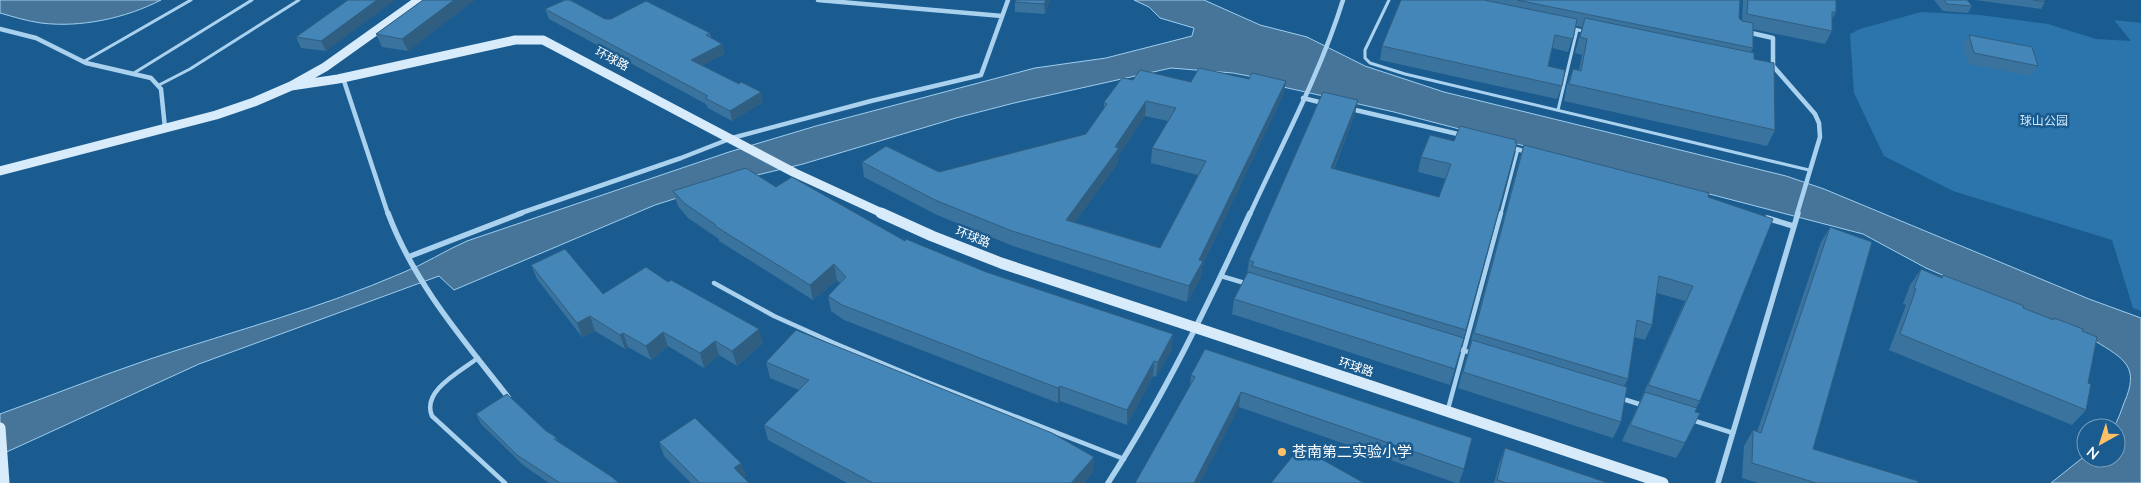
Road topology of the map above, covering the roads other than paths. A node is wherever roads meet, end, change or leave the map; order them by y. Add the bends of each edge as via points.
1 (191, 0) edge
2 (252, 0) edge
3 (298, 0) edge
4 (419, 0) edge
5 (818, 0) edge
6 (1008, 0) edge
7 (1343, 0) edge
8 (1389, 0) edge
9 (1002, 16) junction
10 (1568, 28) edge
11 (0, 29) edge
12 (1577, 30) junction
13 (1737, 30) edge
14 (1587, 32) edge
15 (83, 62) junction
16 (1769, 70) edge
17 (1779, 72) junction
18 (134, 74) junction
19 (343, 78) junction
20 (159, 85) junction
21 (290, 86) junction
22 (1304, 97) junction
23 (1330, 104) edge
24 (1348, 108) edge
25 (1558, 110) junction
26 (165, 128) junction
27 (1469, 137) edge
28 (735, 140) junction
29 (1498, 144) edge
30 (1518, 149) junction
31 (1536, 154) edge
32 (1809, 170) junction
33 (0, 171) edge
34 (1757, 215) edge
35 (1793, 226) junction
36 (408, 258) junction
37 (1221, 276) junction
38 (714, 283) dead end
39 (1258, 288) edge
40 (1194, 327) junction
41 (1455, 348) edge
42 (1464, 351) junction
43 (1473, 354) edge
44 (478, 358) junction
45 (1612, 396) edge
46 (508, 397) edge
47 (1649, 407) edge
48 (1447, 411) junction
49 (1686, 419) edge
50 (0, 428) edge
51 (1733, 433) junction
52 (1124, 459) junction
53 (3, 478) edge
54 (505, 483) edge
55 (1108, 483) edge
56 (1663, 483) edge
57 (1718, 483) edge

1 - 15 lane
2 - 18 lane
3 - 20 lane via 190,69
4 - 21 street via 342,57
5 - 9 street
6 - 9 street
7 - 22 street
8 - 25 lane via 1365,50 1368,62 1405,74
9 - 28 street via 981,75 871,101
10 - 12 lane
11 - 15 street via 36,38
12 - 14 lane
12 - 25 lane
13 - 17 street via 1773,38 1773,66
15 - 18 street
16 - 17 lane
17 - 32 street via 1819,123 1820,137
18 - 20 street via 151,78
19 - 21 street, 环球路
19 - 28 street, 环球路 via 535,38 550,42
19 - 36 street via 386,210
20 - 26 street
21 - 26 street via 235,109
22 - 23 street
22 - 37 street
24 - 27 street
25 - 32 lane
26 - 33 street
28 - 36 street via 509,217
28 - 40 street, 环球路 via 795,173 932,236 1000,263
29 - 30 street
30 - 31 street
30 - 42 lane
32 - 35 street
34 - 35 street
35 - 51 street
36 - 44 street via 424,287
37 - 39 lane
37 - 40 street
38 - 52 lane via 774,316 834,343
40 - 48 street, 环球路
40 - 52 street
41 - 42 lane
42 - 43 lane
42 - 48 lane
44 - 46 street
44 - 54 lane via 436,390 429,410
45 - 47 lane
48 - 56 street, 环球路
49 - 51 lane
50 - 53 street
51 - 57 street
52 - 55 street

